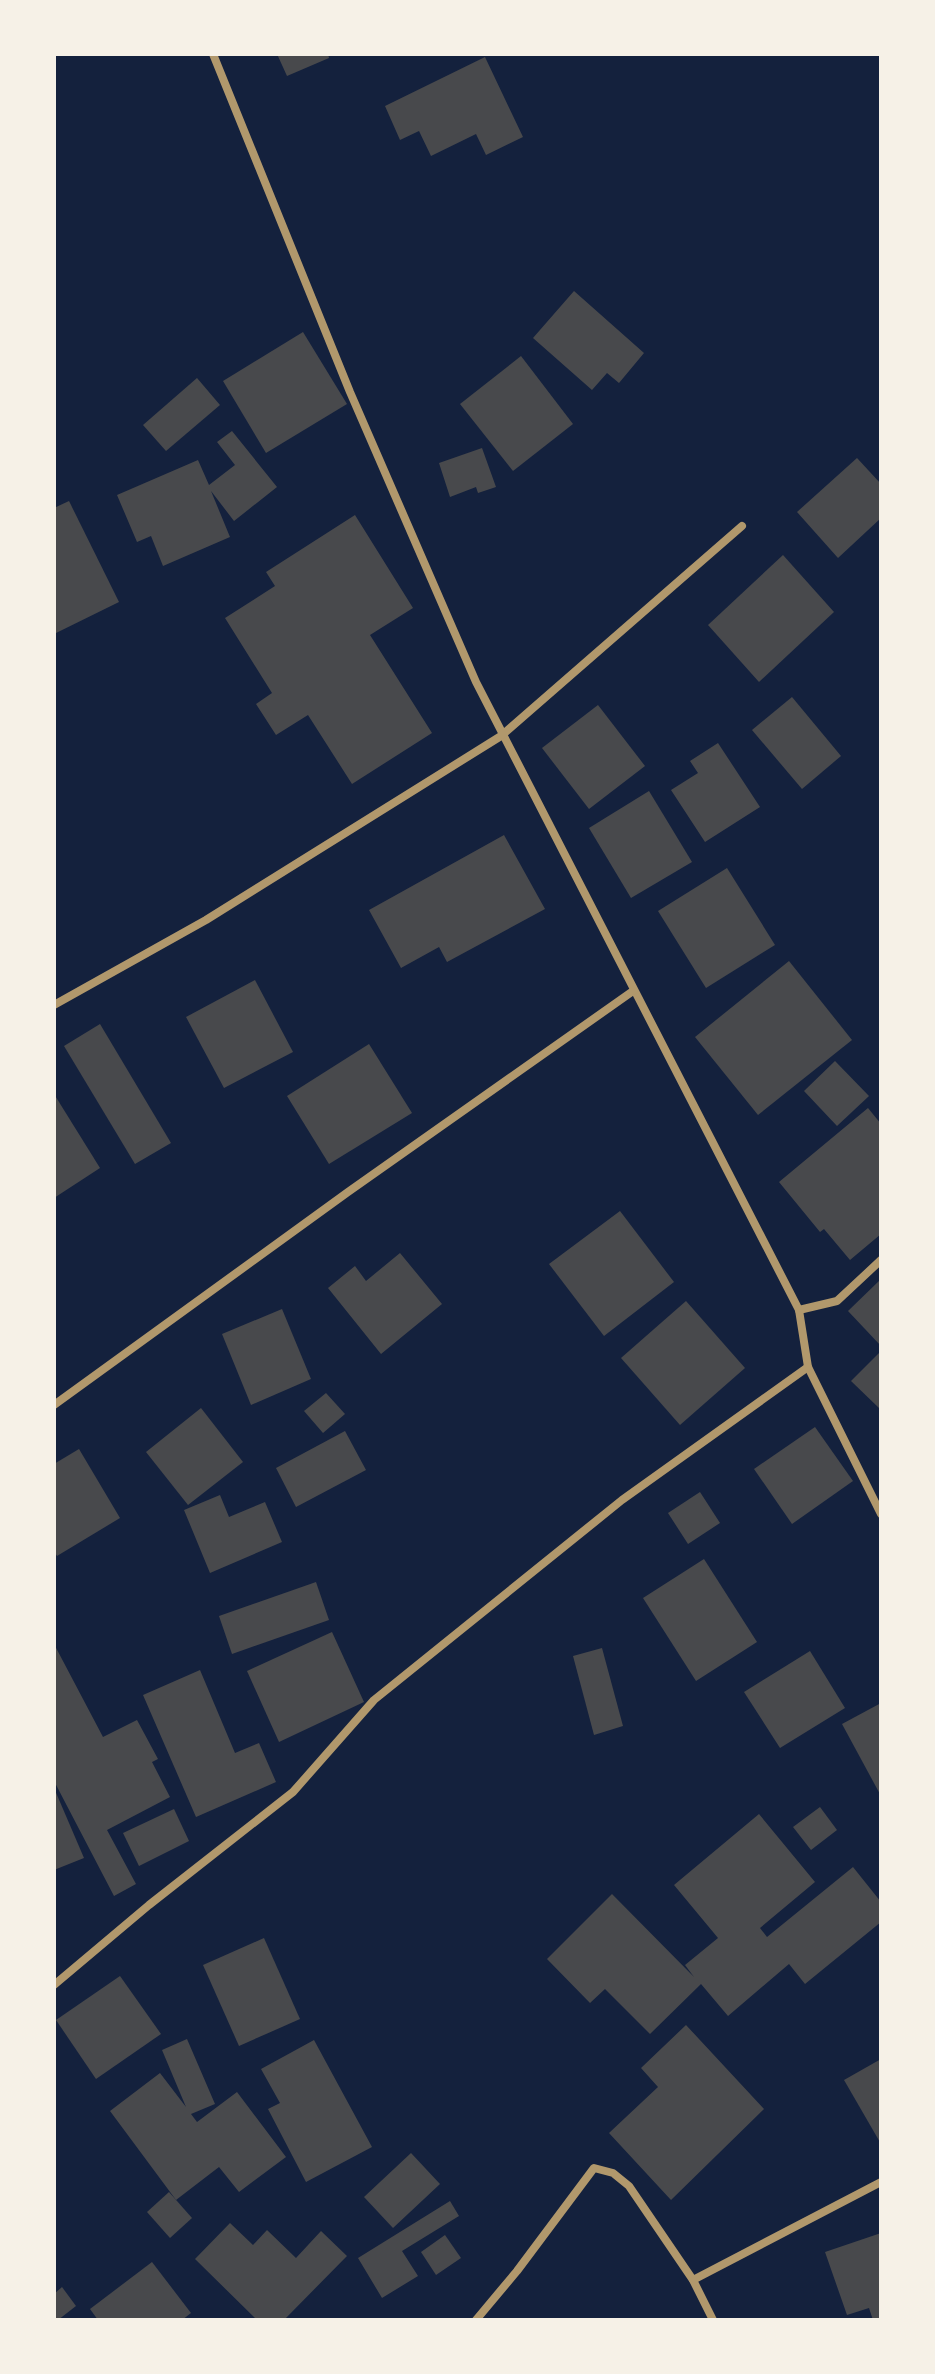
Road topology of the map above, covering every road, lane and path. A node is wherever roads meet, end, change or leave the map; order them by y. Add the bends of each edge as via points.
1 (213, 54) edge
2 (742, 526) dead end
3 (501, 736) junction
4 (633, 991) junction
5 (54, 1005) edge
6 (881, 1260) edge
7 (799, 1310) junction
8 (808, 1367) junction
9 (54, 1405) edge
10 (881, 1514) edge
11 (54, 1985) edge
12 (881, 2182) edge
13 (693, 2280) junction
14 (476, 2320) edge
15 (713, 2320) edge

1 - 3 street via 350,392
2 - 3 street
3 - 4 street
3 - 5 street via 206,920
4 - 7 street
4 - 9 street
6 - 7 street via 837,1301
7 - 8 street
8 - 10 street
8 - 11 street via 622,1500 374,1700 293,1792
12 - 13 street
13 - 14 street via 629,2186 613,2173 594,2168
13 - 15 street

